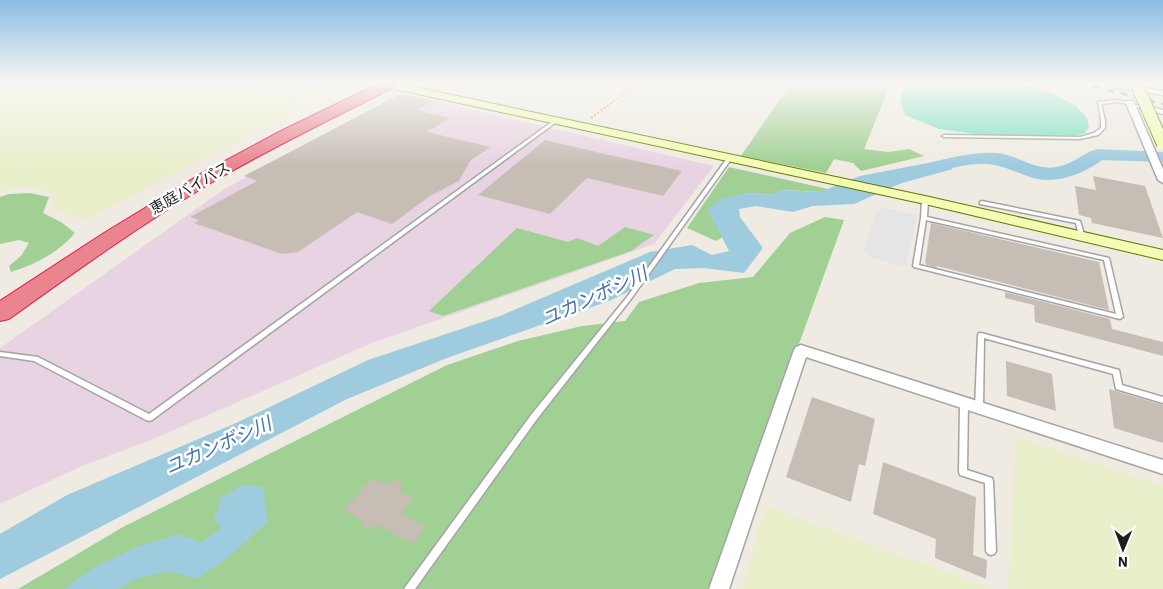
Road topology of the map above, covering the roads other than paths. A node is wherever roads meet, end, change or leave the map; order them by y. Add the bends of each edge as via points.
1 (333, 110) edge
2 (514, 110) edge
3 (1101, 110) edge
4 (1133, 110) edge
5 (1148, 110) edge
6 (558, 120) junction
7 (944, 136) dead end
8 (1163, 144) edge
9 (730, 158) junction
10 (1163, 180) edge
11 (925, 200) junction
12 (982, 203) dead end
13 (924, 218) junction
14 (1082, 237) junction
15 (1163, 255) edge
16 (4, 303) edge
17 (0, 354) edge
18 (1163, 400) edge
19 (972, 405) junction
20 (1163, 467) edge
21 (991, 551) dead end
22 (409, 589) edge
23 (719, 589) edge

1 - 16 highway, 恵庭バイパス via 189,188
2 - 6 street
3 - 7 lane via 1103,128 1096,134 1080,138
4 - 10 street
5 - 8 street, bridge
6 - 9 street
6 - 17 lane via 148,418 36,359
9 - 11 street
9 - 22 lane via 630,298 534,417
11 - 13 lane
11 - 14 street
12 - 14 lane via 1078,222
13 - 13 lane via 916,266 1120,318 1107,259
14 - 15 street
18 - 19 lane via 1119,387 1116,372 981,334
19 - 20 street
19 - 21 lane via 963,472 989,481
19 - 23 street via 801,350

